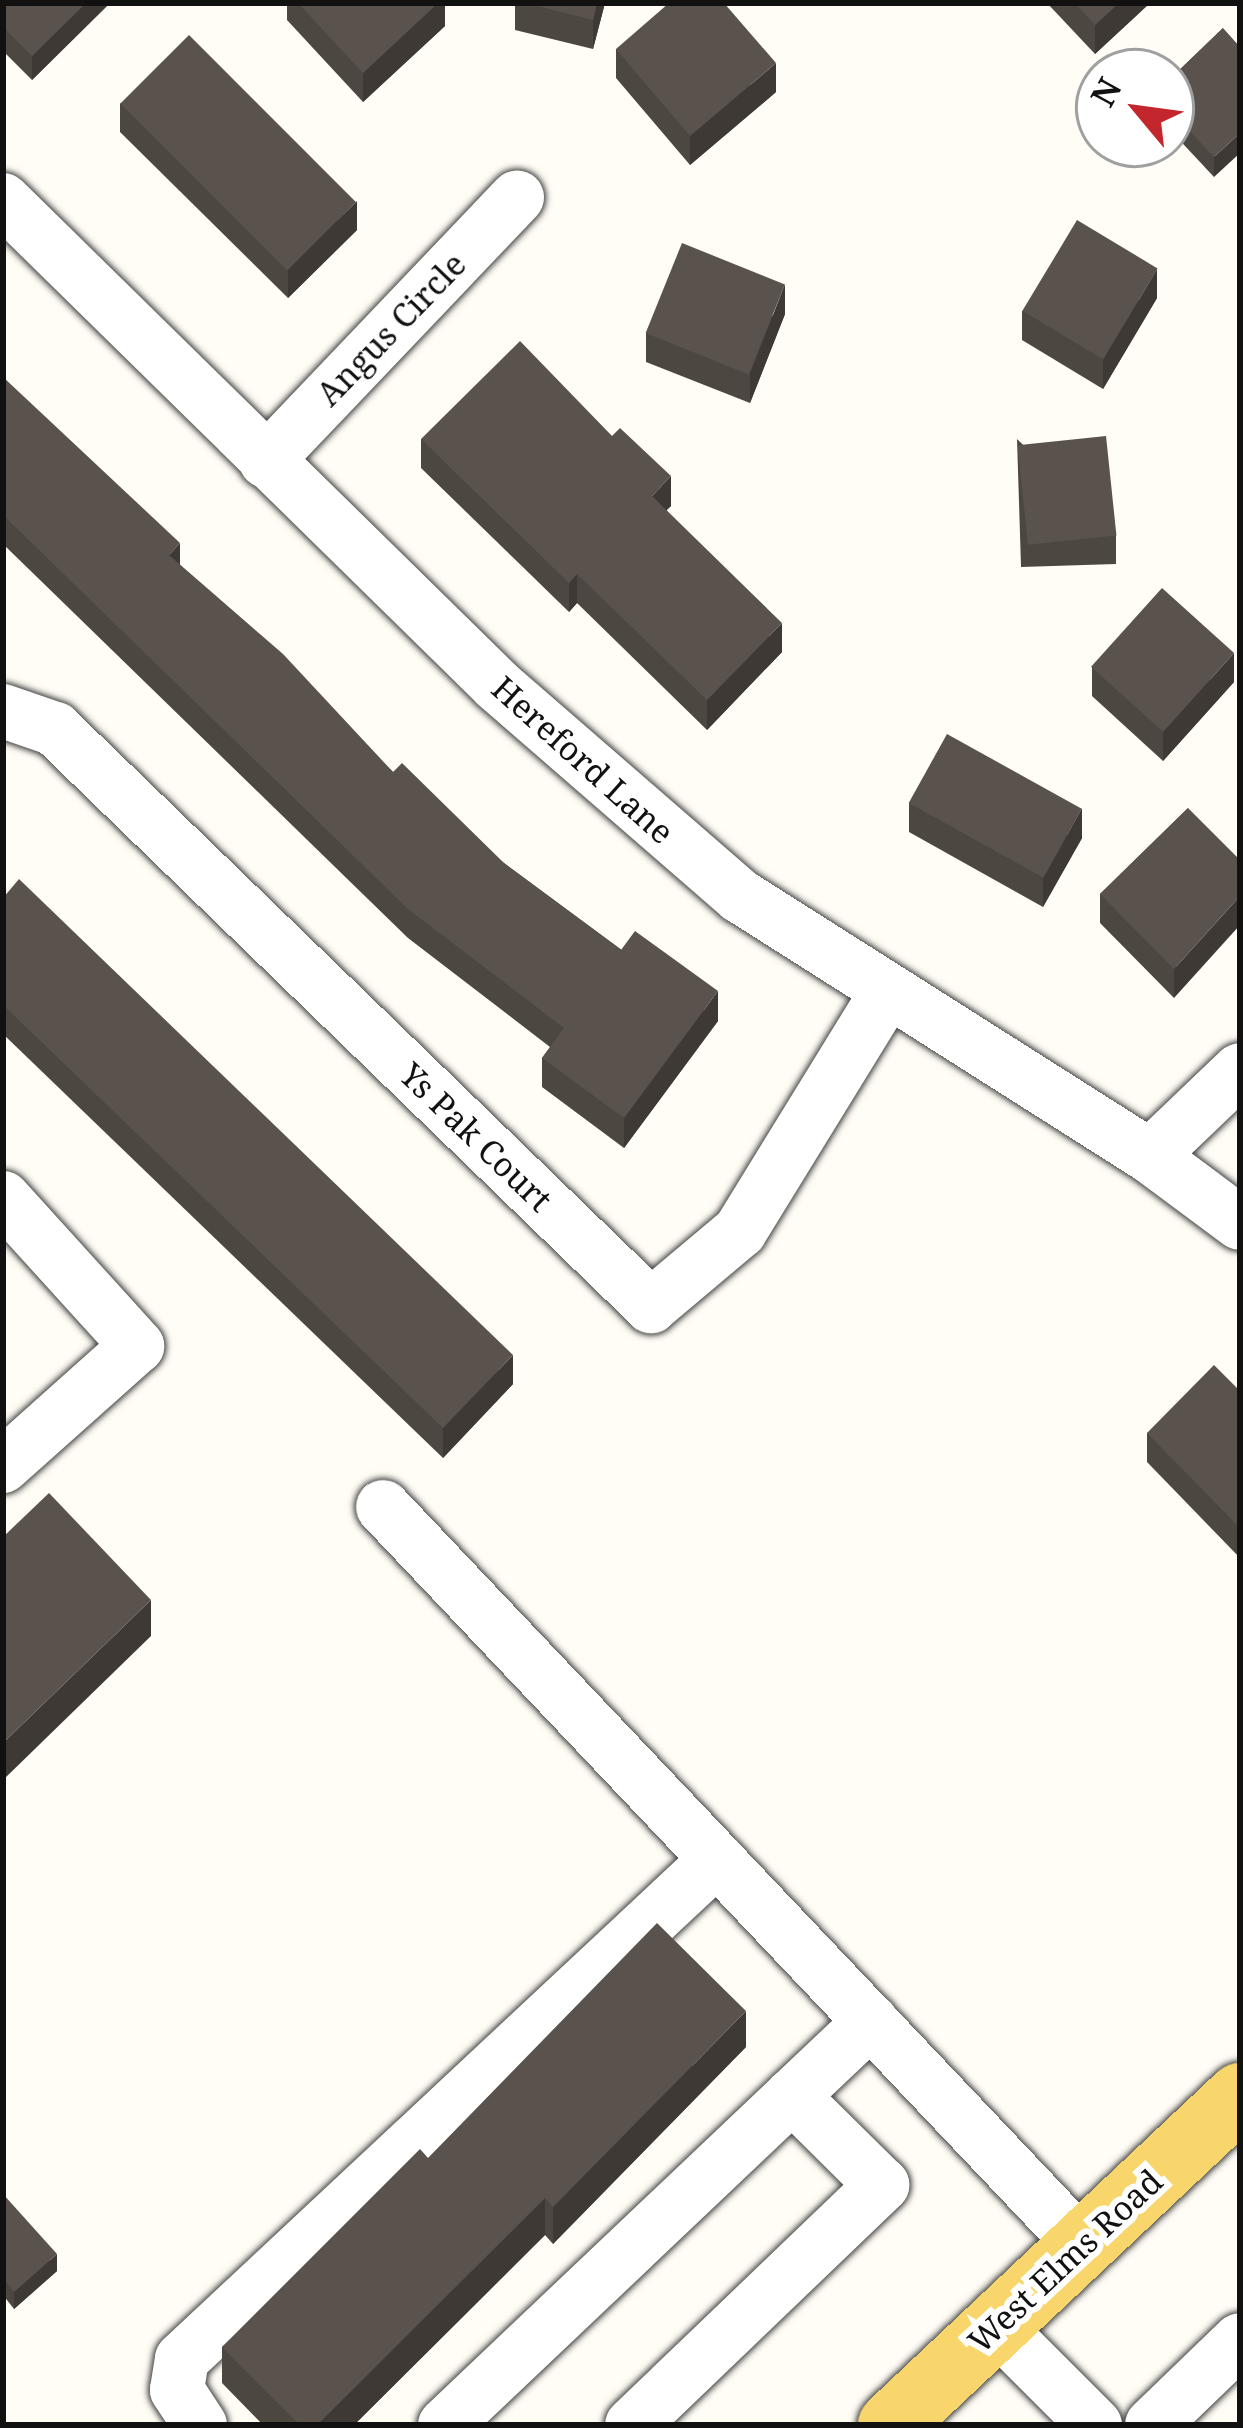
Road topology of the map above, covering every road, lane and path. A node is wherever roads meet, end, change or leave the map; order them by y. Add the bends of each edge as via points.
1 (517, 197) dead end
2 (3, 200) edge
3 (266, 461) junction
4 (3, 710) edge
5 (887, 992) junction
6 (1240, 1070) edge
7 (1150, 1156) junction
8 (3, 1198) edge
9 (1240, 1223) edge
10 (3, 1466) edge
11 (383, 1507) dead end
12 (717, 1859) junction
13 (871, 2021) junction
14 (792, 2096) junction
15 (1236, 2107) edge
16 (1082, 2245) junction
17 (996, 2326) junction
18 (1240, 2340) edge
19 (1074, 2418) edge
20 (200, 2425) edge
21 (446, 2425) edge
22 (632, 2425) edge
23 (891, 2425) edge
24 (1152, 2425) edge

1 - 3 street, Angus Circle
2 - 3 street, Hereford Lane
3 - 5 street, Hereford Lane via 497,685 680,846 740,896
4 - 5 street, Ys Pak Court via 55,729 651,1306 740,1231
5 - 7 street, Hereford Lane
6 - 7 street
7 - 9 street, Hereford Lane
8 - 10 street via 137,1346
11 - 12 street
12 - 13 street
12 - 20 street via 182,2359 177,2390
13 - 14 street
13 - 16 street
14 - 21 street
14 - 22 street via 882,2185
15 - 16 main road, West Elms Road
16 - 17 main road, West Elms Road
17 - 19 street
17 - 23 main road, West Elms Road
18 - 24 street

